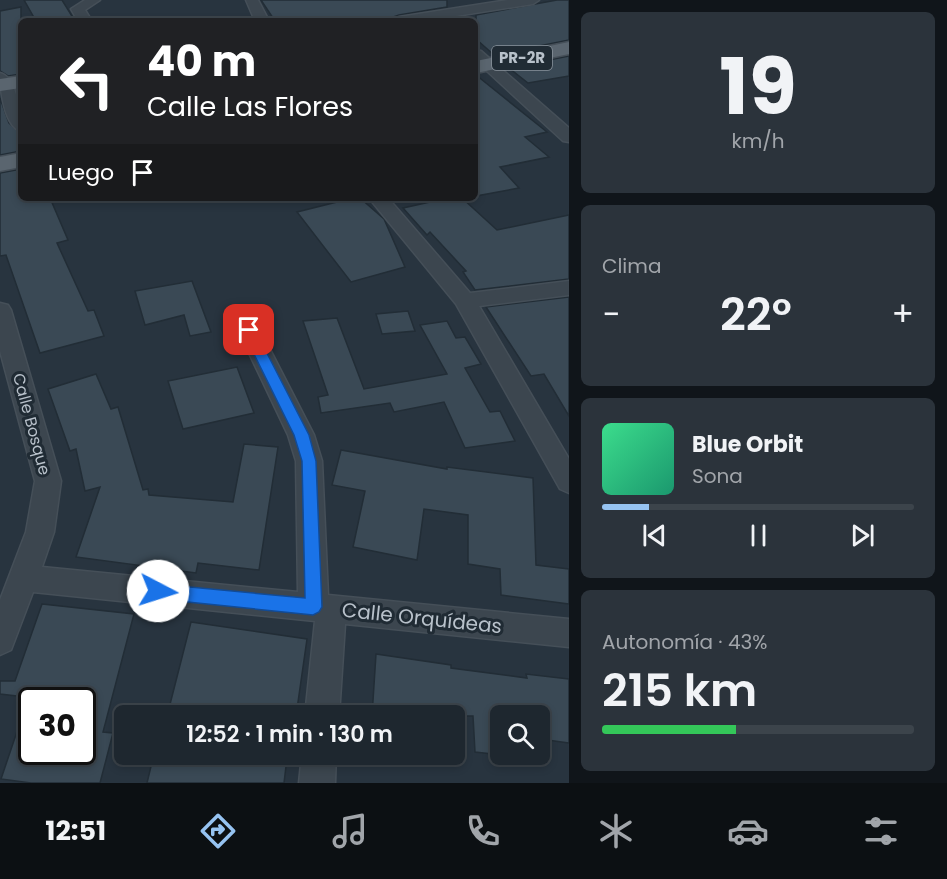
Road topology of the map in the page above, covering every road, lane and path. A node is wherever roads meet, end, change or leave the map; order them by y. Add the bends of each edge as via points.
1 (94, 0) edge
2 (252, 0) edge
3 (414, 0) edge
4 (533, 0) edge
5 (83, 18) edge
6 (261, 18) edge
7 (435, 18) edge
8 (569, 48) edge
9 (480, 62) edge
10 (6, 82) edge
11 (18, 117) edge
12 (569, 137) edge
13 (18, 161) edge
14 (0, 164) edge
15 (381, 201) edge
16 (569, 288) edge
17 (465, 301) junction
18 (0, 310) edge
19 (249, 330) dead end
20 (569, 482) edge
21 (25, 578) junction
22 (322, 608) junction
23 (569, 633) edge
24 (0, 640) edge
25 (322, 705) edge
26 (318, 765) edge
27 (317, 783) edge

1 - 5 street via 78,9
2 - 6 street
3 - 7 street
4 - 7 street
8 - 9 main road, PR-2R
9 - 12 street
10 - 11 street
13 - 14 main road
15 - 17 street
16 - 17 street
17 - 20 street
18 - 21 street, Calle Bosque via 48,481 40,532
19 - 22 street via 302,435 309,461
21 - 22 street, Calle Orquídeas
21 - 24 street, Calle Bosque
22 - 23 street, Calle Orquídeas
22 - 25 street
26 - 27 street

